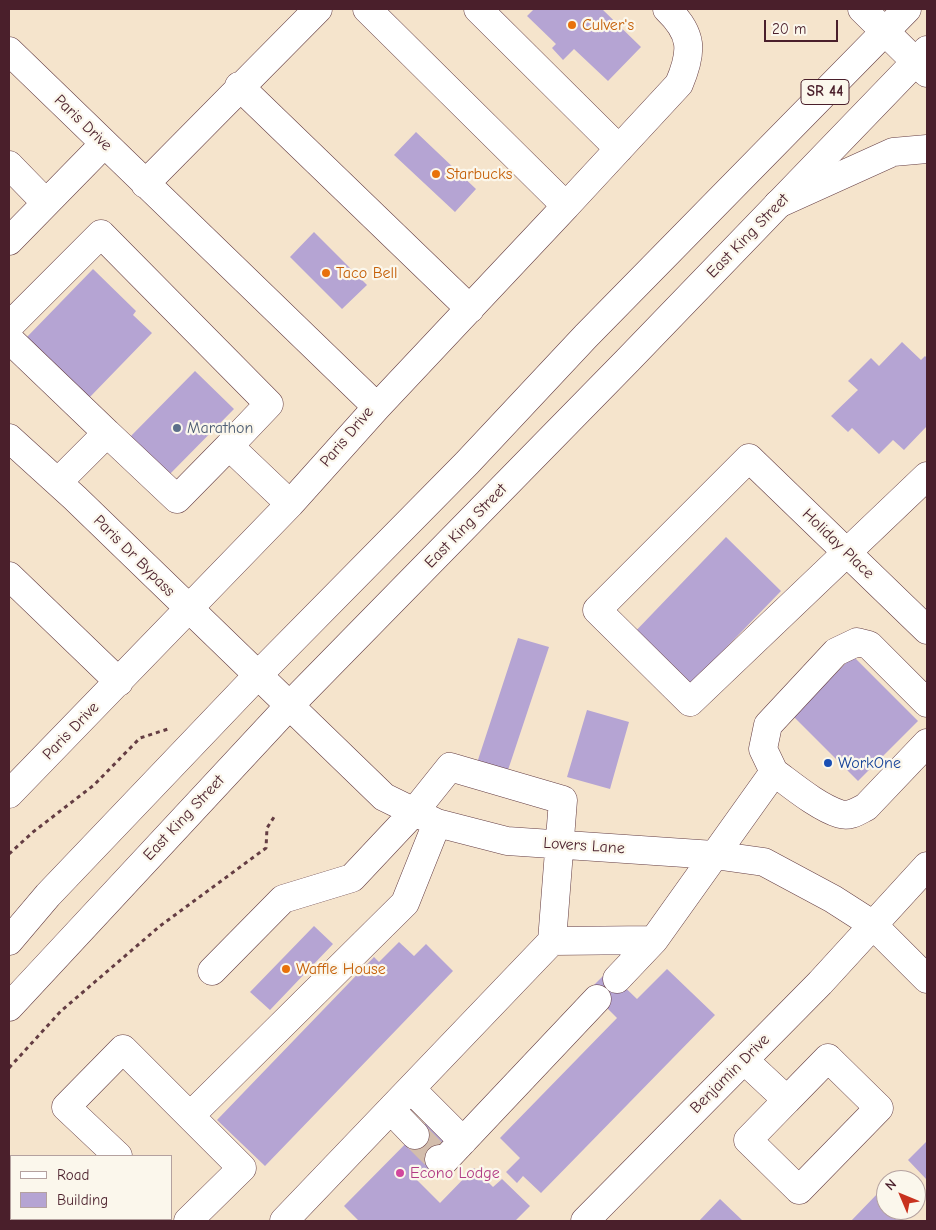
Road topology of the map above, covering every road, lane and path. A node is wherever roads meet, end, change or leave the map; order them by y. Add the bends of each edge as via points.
1 (318, 9) edge
2 (367, 9) edge
3 (478, 9) edge
4 (667, 9) edge
5 (862, 9) edge
6 (907, 9) edge
7 (883, 32) junction
8 (9, 51) edge
9 (923, 62) edge
10 (239, 86) junction
11 (104, 144) junction
12 (619, 148) junction
13 (927, 149) edge
14 (9, 165) edge
15 (145, 184) junction
16 (46, 203) junction
17 (778, 204) junction
18 (566, 206) junction
19 (9, 241) edge
20 (470, 309) junction
21 (9, 326) edge
22 (9, 340) edge
23 (377, 407) junction
24 (107, 433) junction
25 (9, 438) edge
26 (229, 446) junction
27 (927, 476) edge
28 (58, 482) junction
29 (290, 504) junction
30 (846, 552) junction
31 (9, 576) edge
32 (188, 610) junction
33 (927, 630) edge
34 (257, 676) junction
35 (118, 682) junction
36 (927, 703) edge
37 (289, 706) junction
38 (171, 726) dead end
39 (927, 743) edge
40 (769, 761) junction
41 (13, 782) edge
42 (276, 814) dead end
43 (425, 817) junction
44 (561, 844) junction
45 (9, 854) edge
46 (714, 855) junction
47 (927, 866) edge
48 (872, 924) junction
49 (654, 940) junction
50 (9, 941) edge
51 (552, 941) junction
52 (212, 971) dead end
53 (617, 979) dead end
54 (927, 979) edge
55 (598, 999) dead end
56 (9, 1007) edge
57 (744, 1060) junction
58 (9, 1068) edge
59 (411, 1089) junction
60 (788, 1100) junction
61 (391, 1110) junction
62 (190, 1116) junction
63 (415, 1135) tunnel mouth
64 (463, 1141) junction
65 (117, 1155) edge
66 (439, 1159) dead end
67 (172, 1208) edge
68 (296, 1217) edge
69 (187, 1221) edge
70 (585, 1221) edge

1 - 10 main road
2 - 18 main road
3 - 12 main road
4 - 12 main road via 680,22 689,42 687,66 679,84
5 - 7 main road
6 - 7 main road, SR 44
7 - 9 main road
7 - 34 main road, SR 44
8 - 11 main road, Paris Drive
9 - 17 main road, East King Street / SR 44
10 - 15 main road
10 - 20 main road
11 - 15 main road, Paris Drive
11 - 16 main road
12 - 18 main road
13 - 17 main road via 893,152
14 - 16 main road
15 - 23 main road, Paris Drive
16 - 19 main road
17 - 37 main road, East King Street
18 - 20 main road
20 - 23 main road
21 - 26 main road via 101,234 269,404
22 - 24 main road
23 - 29 main road, Paris Drive
24 - 26 main road via 177,499
24 - 28 main road
25 - 28 main road, Paris Dr Bypass
26 - 29 main road
27 - 30 main road
28 - 32 main road, Paris Dr Bypass
29 - 32 main road, Paris Drive
30 - 30 main road, Holiday Place via 748,458 596,610 690,702
30 - 33 main road, Holiday Place
31 - 35 main road
32 - 34 main road, Paris Dr Bypass
32 - 35 main road, Paris Drive
34 - 37 main road, Lovers Lane
34 - 50 main road via 48,895
35 - 41 main road, Paris Drive
36 - 40 main road via 869,645 857,642 836,652 768,726
37 - 43 main road, Lovers Lane via 384,797
37 - 56 main road, East King Street
38 - 45 path via 140,738 94,785
39 - 40 main road via 866,807 854,814 841,814 804,794
40 - 46 main road
42 - 58 path via 267,828 266,848 160,926 61,1011
43 - 44 main road, Lovers Lane via 507,841
43 - 44 main road via 450,767 563,800
43 - 52 main road via 352,878 283,899
43 - 62 main road via 405,904
44 - 46 main road, Lovers Lane
44 - 51 main road
46 - 48 main road, Lovers Lane via 764,862
46 - 49 main road
47 - 48 main road, Benjamin Drive
48 - 54 main road, Lovers Lane
48 - 57 main road, Benjamin Drive via 820,983
49 - 51 main road
49 - 53 main road
51 - 59 main road
55 - 64 main road
57 - 60 main road
57 - 70 main road, Benjamin Drive
59 - 61 main road
59 - 64 main road
60 - 60 main road via 828,1058 879,1108 799,1190 748,1140
61 - 63 main road
61 - 68 main road
62 - 65 main road via 123,1049 66,1107
62 - 69 main road via 242,1168
64 - 66 main road via 442,1162
67 - 69 main road

